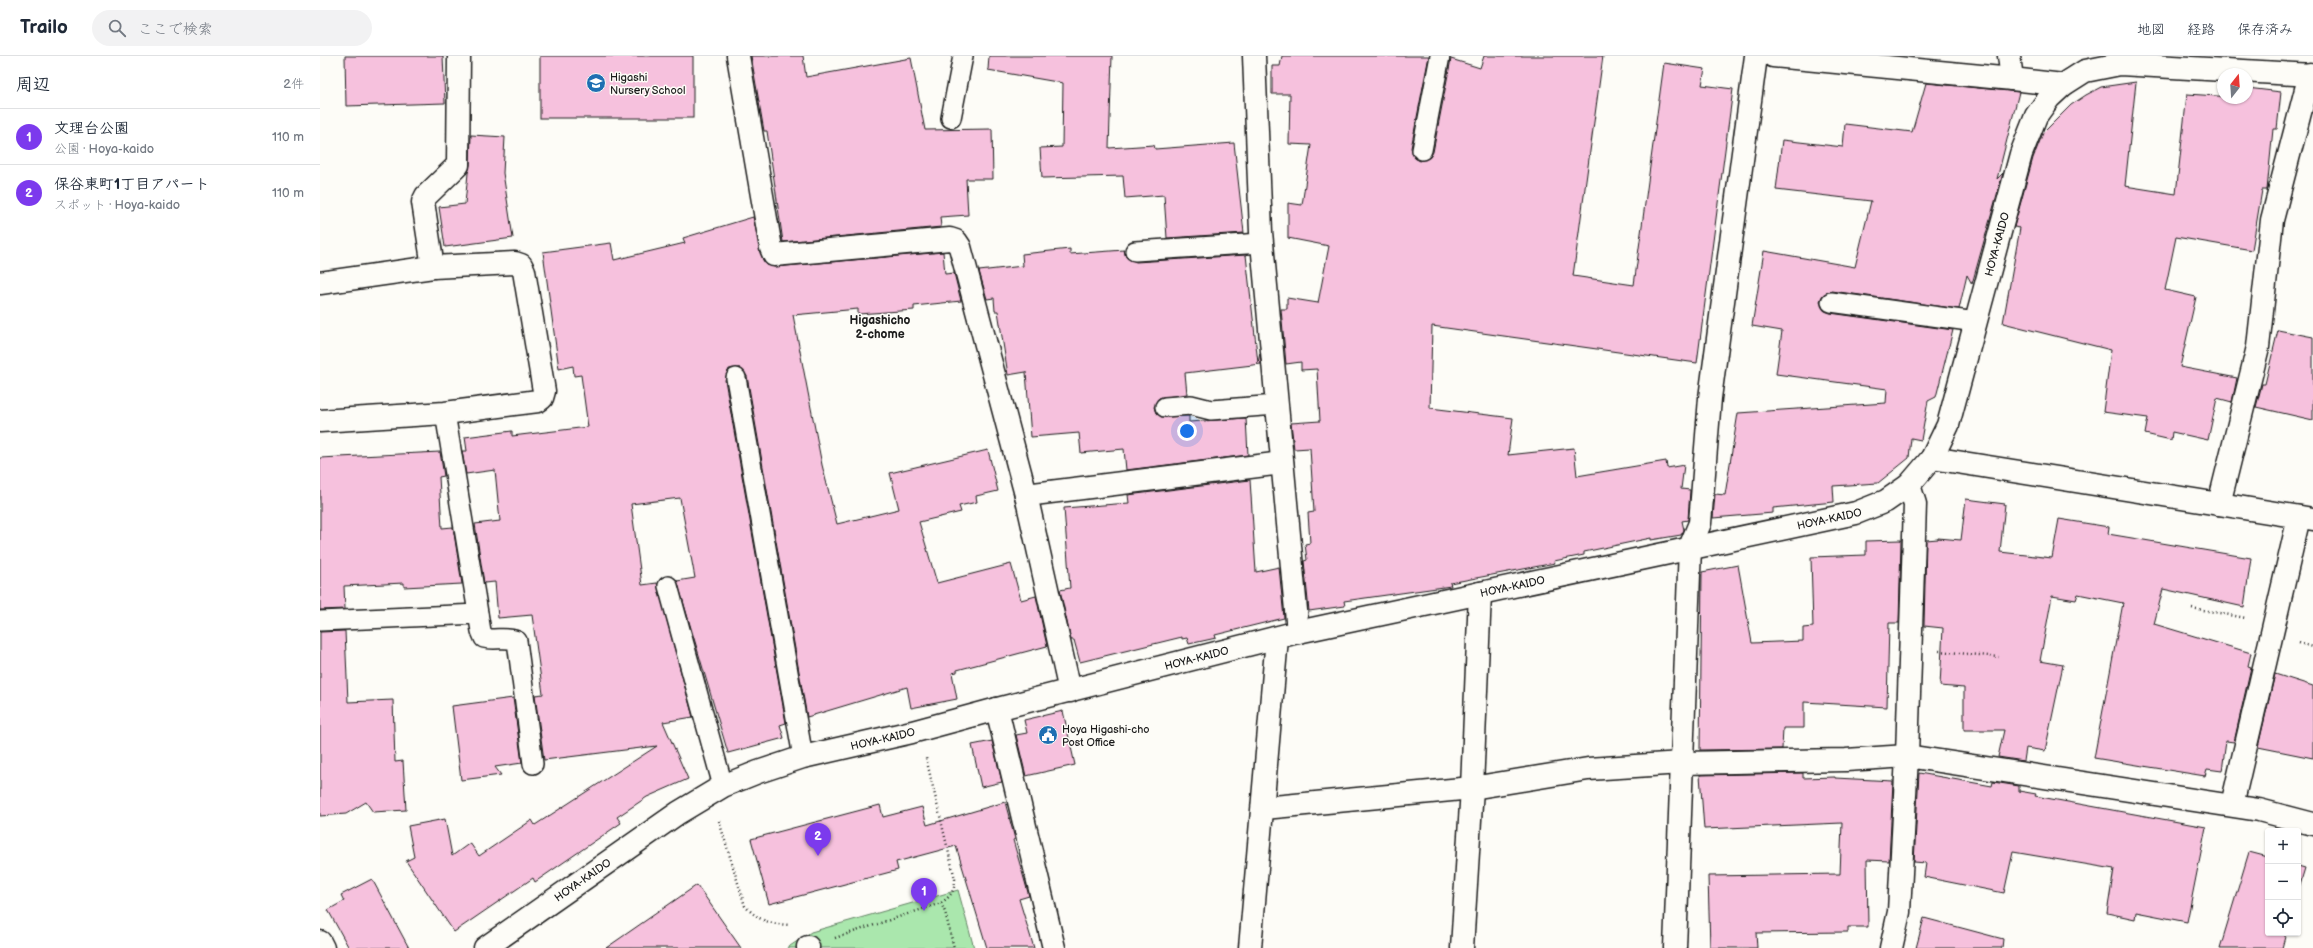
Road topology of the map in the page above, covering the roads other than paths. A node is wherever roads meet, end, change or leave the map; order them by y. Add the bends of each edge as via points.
1 (459, 56) edge
2 (738, 56) edge
3 (963, 56) edge
4 (1254, 56) edge
5 (1440, 56) edge
6 (1756, 56) edge
7 (1772, 56) edge
8 (2009, 56) edge
9 (1814, 58) edge
10 (2191, 62) edge
11 (2311, 75) edge
12 (2012, 78) junction
13 (2062, 85) junction
14 (951, 118) dead end
15 (1422, 150) dead end
16 (1262, 243) junction
17 (1135, 251) dead end
18 (433, 267) junction
19 (320, 283) edge
20 (1831, 302) dead end
21 (1976, 322) junction
22 (736, 378) dead end
23 (1277, 405) junction
24 (1165, 406) dead end
25 (445, 413) junction
26 (320, 420) edge
27 (1932, 458) junction
28 (1282, 463) junction
29 (1909, 485) junction
30 (1026, 495) junction
31 (2220, 504) junction
32 (2306, 518) edge
33 (1690, 547) junction
34 (668, 586) dead end
35 (1480, 593) junction
36 (478, 614) junction
37 (320, 621) edge
38 (1288, 635) junction
39 (1070, 691) junction
40 (997, 709) junction
41 (1907, 756) junction
42 (803, 757) junction
43 (1682, 763) junction
44 (533, 764) dead end
45 (723, 786) junction
46 (1472, 788) junction
47 (2232, 805) junction
48 (1264, 808) junction
49 (2313, 824) edge
50 (320, 942) edge
51 (323, 948) edge
52 (485, 948) edge
53 (1054, 948) edge
54 (1250, 948) edge
55 (1462, 948) edge
56 (1675, 948) edge
57 (1891, 948) edge

1 - 18 street via 458,165 422,202
2 - 30 street via 774,255 950,239 956,241 960,247
3 - 14 lane
4 - 16 street
5 - 15 lane
6 - 33 street via 1710,398 1700,523
7 - 9 street
8 - 12 street
9 - 12 street
10 - 11 street, HOYA-KAIDO
10 - 13 street, HOYA-KAIDO via 2120,64 2085,71
11 - 31 street via 2272,220 2258,347
12 - 13 street
13 - 21 street, HOYA-KAIDO via 2036,116 2021,154
16 - 17 lane
16 - 23 street
18 - 19 street
18 - 25 street via 515,262 521,265 544,391 538,401
20 - 21 lane
21 - 27 street, HOYA-KAIDO via 1948,425
22 - 42 lane
23 - 24 lane via 1211,410 1191,405
23 - 28 street
25 - 26 street
25 - 36 lane
27 - 29 street, HOYA-KAIDO
27 - 31 street
28 - 30 street
28 - 38 street
29 - 33 street, HOYA-KAIDO via 1886,502 1856,513
29 - 41 street via 1915,504
30 - 39 street
31 - 32 street
32 - 47 street via 2275,622
33 - 35 street, HOYA-KAIDO
33 - 43 street
34 - 45 lane
35 - 38 street, HOYA-KAIDO
35 - 46 street
36 - 37 lane
36 - 44 lane via 484,638 511,638 517,641
38 - 39 street, HOYA-KAIDO
38 - 48 street
39 - 40 street, HOYA-KAIDO
40 - 42 street, HOYA-KAIDO
40 - 53 street
41 - 43 street via 1846,760
41 - 47 street
41 - 57 street via 1900,912
42 - 45 street, HOYA-KAIDO
43 - 46 street via 1588,769
43 - 56 street
45 - 52 street, HOYA-KAIDO via 678,814
46 - 48 street
46 - 55 street
47 - 49 street
48 - 54 street
50 - 51 street

